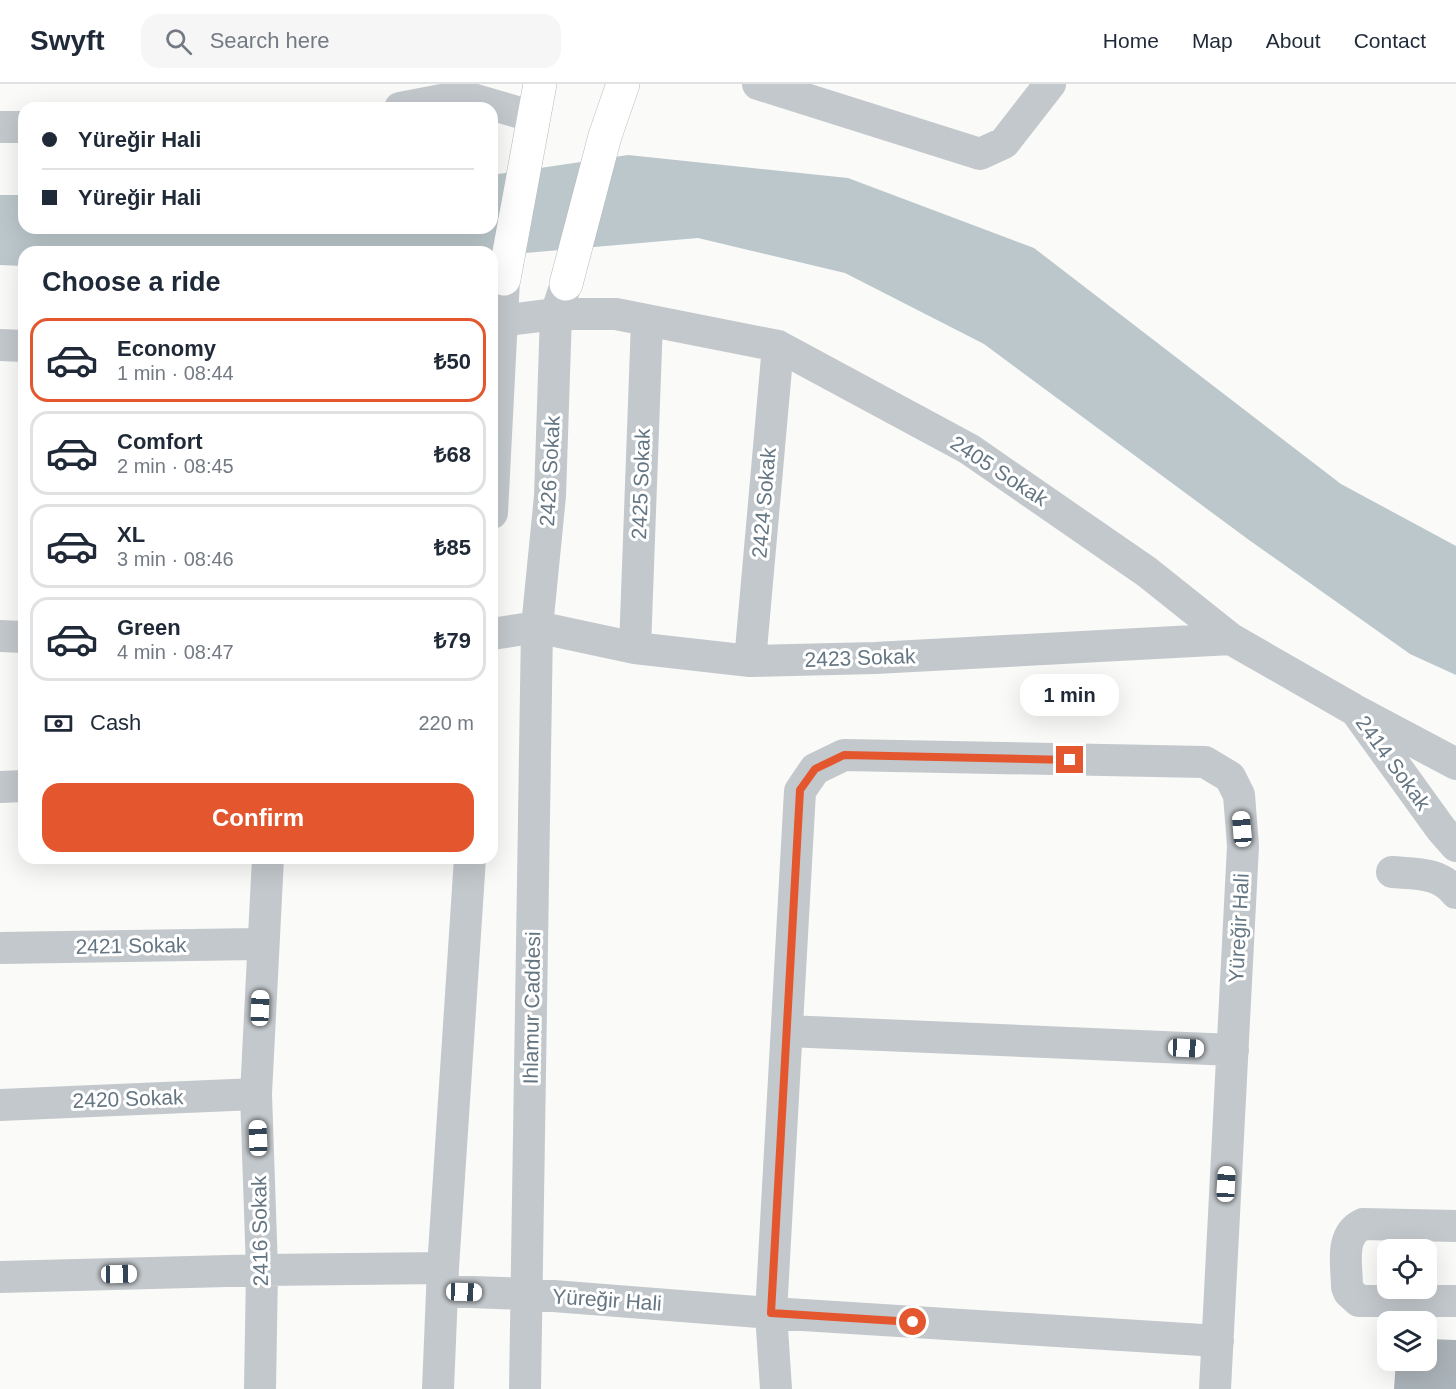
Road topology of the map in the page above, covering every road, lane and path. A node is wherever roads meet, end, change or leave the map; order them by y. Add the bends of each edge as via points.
1 (427, 84) edge
2 (499, 84) edge
3 (540, 84) edge
4 (623, 84) edge
5 (758, 84) edge
6 (1050, 84) edge
7 (462, 96) junction
8 (393, 102) edge
9 (431, 102) edge
10 (483, 102) edge
11 (498, 106) edge
12 (0, 127) edge
13 (18, 127) edge
14 (532, 132) junction
15 (504, 279) joint
16 (561, 299) junction
17 (498, 316) edge
18 (647, 321) junction
19 (498, 322) edge
20 (0, 345) edge
21 (18, 346) edge
22 (778, 346) junction
23 (537, 627) junction
24 (498, 633) edge
25 (0, 636) edge
26 (18, 637) edge
27 (1231, 639) junction
28 (635, 648) junction
29 (750, 661) junction
30 (1353, 709) junction
31 (1456, 764) edge
32 (18, 786) edge
33 (0, 787) edge
34 (1456, 846) edge
35 (268, 864) edge
36 (470, 864) edge
37 (1392, 872) dead end
38 (1456, 893) edge
39 (262, 944) junction
40 (0, 948) edge
41 (787, 1031) junction
42 (1233, 1050) junction
43 (256, 1094) junction
44 (0, 1105) edge
45 (1456, 1226) edge
46 (262, 1270) junction
47 (0, 1277) edge
48 (442, 1280) junction
49 (528, 1294) junction
50 (1456, 1301) edge
51 (771, 1313) junction
52 (1218, 1341) junction
53 (260, 1389) edge
54 (438, 1389) edge
55 (525, 1389) edge
56 (776, 1389) edge
57 (1215, 1389) edge

1 - 8 street
2 - 7 street
3 - 14 main road
4 - 16 main road
5 - 6 street via 980,154 1004,143
7 - 9 street
7 - 10 street
11 - 14 street via 524,114
12 - 13 street
14 - 15 main road
15 - 17 street
16 - 18 street, 2405 Sokak
16 - 19 street, 2405 Sokak
16 - 23 street, 2426 Sokak via 550,496
18 - 22 street, 2405 Sokak
18 - 28 street, 2425 Sokak
20 - 21 street
22 - 27 street, 2405 Sokak via 969,449 1147,572
22 - 29 street, 2424 Sokak
23 - 24 street, 2423 Sokak
23 - 28 street, 2423 Sokak
23 - 49 street, Ihlamur Caddesi
25 - 26 street
27 - 29 street, 2423 Sokak
27 - 30 street, 2405 Sokak
28 - 29 street, 2423 Sokak
30 - 31 street, 2405 Sokak
30 - 34 street, 2414 Sokak
32 - 33 street
35 - 39 street, 2416 Sokak
36 - 48 street
37 - 38 street via 1433,876 1449,884
39 - 40 street, 2421 Sokak
39 - 43 street, 2416 Sokak
41 - 42 street
41 - 42 street, Yüreğir Hali via 800,790 815,769 844,755 1205,762 1230,777 1239,795 1243,846
41 - 51 street, Yüreğir Hali
42 - 52 street, Yüreğir Hali
43 - 44 street, 2420 Sokak
43 - 46 street, 2416 Sokak
45 - 50 street via 1363,1224 1355,1228 1347,1242 1347,1287 1359,1301
46 - 47 street, Yüreğir Hali
46 - 48 street, Yüreğir Hali
46 - 53 street, 2416 Sokak
48 - 49 street, Yüreğir Hali
48 - 54 street
49 - 51 street, Yüreğir Hali
49 - 55 street, Ihlamur Caddesi
51 - 52 street, Yüreğir Hali
51 - 56 street, Yüreğir Hali
52 - 57 street, Yüreğir Hali

